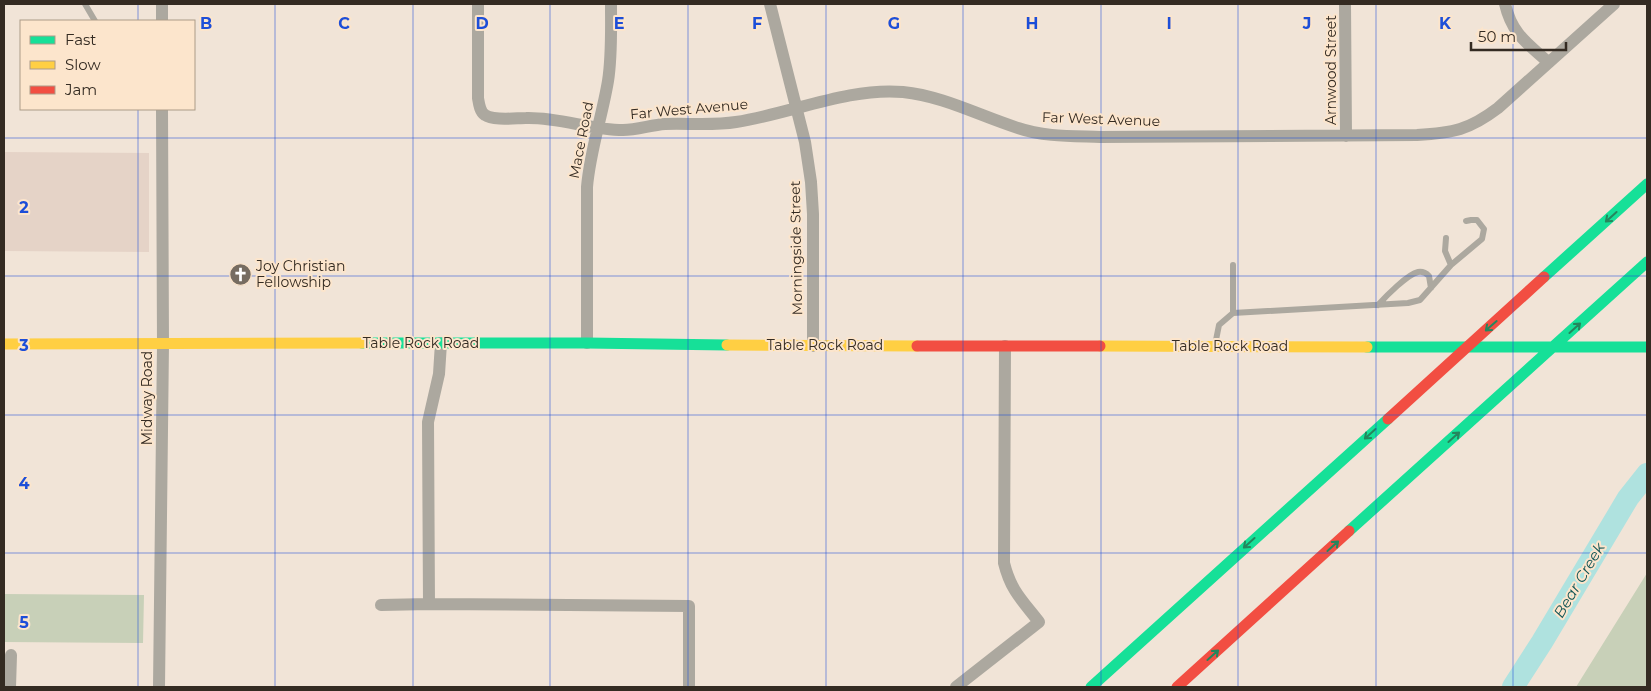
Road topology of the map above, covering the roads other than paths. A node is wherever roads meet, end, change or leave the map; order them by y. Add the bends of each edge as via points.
1 (85, 4) edge
2 (162, 4) edge
3 (478, 4) edge
4 (611, 4) edge
5 (770, 4) edge
6 (1345, 4) edge
7 (1505, 4) edge
8 (1614, 4) edge
9 (94, 20) edge
10 (162, 20) edge
11 (1548, 62) junction
12 (797, 108) junction
13 (162, 110) edge
14 (598, 128) junction
15 (1346, 136) junction
16 (1647, 184) edge
17 (1466, 221) dead end
18 (1446, 238) dead end
19 (1647, 262) edge
20 (1451, 264) junction
21 (1233, 265) dead end
22 (1431, 288) junction
23 (1378, 305) junction
24 (1233, 313) junction
25 (441, 343) junction
26 (587, 343) junction
27 (4, 344) edge
28 (163, 344) junction
29 (813, 346) junction
30 (1005, 346) junction
31 (1214, 346) junction
32 (1647, 347) edge
33 (429, 604) junction
34 (381, 605) dead end
35 (11, 655) dead end
36 (10, 687) edge
37 (159, 687) edge
38 (689, 687) edge
39 (956, 687) edge
40 (1090, 687) edge
41 (1177, 687) edge

1 - 9 lane
2 - 10 street
3 - 14 street, Far West Avenue via 478,98 484,115 542,119
4 - 14 street, Mace Road via 608,80
5 - 12 street, Morningside Street
6 - 15 street, Arnwood Street
7 - 11 street via 1508,19 1518,34
8 - 11 street, Far West Avenue
11 - 15 street, Far West Avenue via 1498,108 1466,128 1445,134
12 - 14 street, Far West Avenue via 710,125 663,124 623,130
12 - 15 street, Far West Avenue via 880,92 903,92 944,101 1020,129 1057,135
12 - 29 street, Morningside Street via 806,142 813,214
13 - 28 street, Midway Road
14 - 26 street, Mace Road via 586,187
16 -> 40 main road
17 - 20 lane via 1477,220 1484,229 1482,239
18 - 20 lane via 1445,251
41 -> 19 main road
20 - 22 lane
21 - 24 lane
22 - 23 lane via 1420,300
22 - 23 lane via 1429,276 1418,272 1393,289
23 - 24 lane
24 - 31 lane via 1219,325
25 - 26 main road, Table Rock Road
25 - 28 main road, Table Rock Road
25 - 33 street via 439,374 428,422
26 - 29 main road, Table Rock Road
27 - 28 main road, Table Rock Road
28 - 37 street, Midway Road
29 - 30 main road, Table Rock Road
30 - 31 main road, Table Rock Road
30 - 39 street via 1004,563 1016,593 1040,622
31 - 32 main road, Table Rock Road
33 - 34 street
33 - 38 street via 689,606
35 - 36 street

